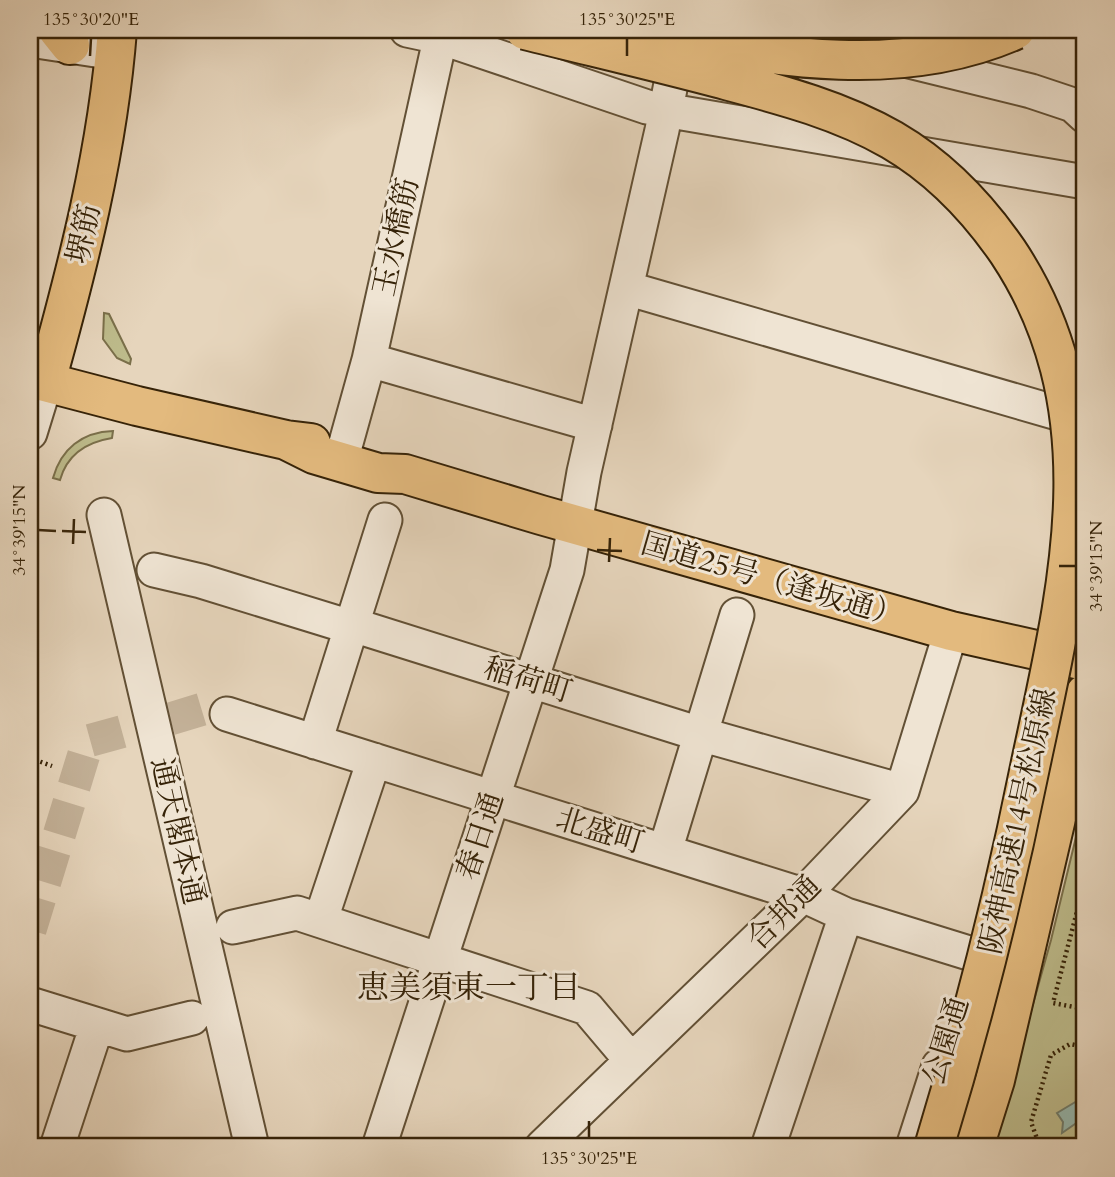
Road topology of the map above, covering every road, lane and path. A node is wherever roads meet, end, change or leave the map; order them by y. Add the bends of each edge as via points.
1 (407, 30) edge
2 (525, 30) edge
3 (625, 30) edge
4 (682, 30) edge
5 (752, 30) edge
6 (940, 30) edge
7 (1014, 30) edge
8 (64, 38) edge
9 (30, 40) edge
10 (439, 41) edge
11 (116, 42) edge
12 (931, 65) junction
13 (666, 111) junction
14 (1085, 116) edge
15 (1085, 182) edge
16 (626, 288) junction
17 (369, 360) junction
18 (38, 379) edge
19 (1085, 421) edge
20 (595, 425) junction
21 (30, 433) edge
22 (349, 433) junction
23 (286, 440) junction
24 (405, 474) junction
25 (104, 515) dead end
26 (1085, 516) edge
27 (385, 520) dead end
28 (577, 524) junction
29 (136, 574) junction
30 (737, 615) dead end
31 (352, 625) junction
32 (951, 631) junction
33 (1077, 650) edge
34 (531, 681) junction
35 (1085, 694) edge
36 (227, 714) tunnel mouth
37 (701, 734) junction
38 (315, 742) junction
39 (30, 758) edge
40 (374, 761) junction
41 (52, 766) dead end
42 (902, 791) junction
43 (492, 797) junction
44 (665, 851) junction
45 (1085, 881) edge
46 (803, 895) junction
47 (1077, 913) junction
48 (846, 915) junction
49 (1085, 916) edge
50 (321, 919) junction
51 (233, 927) dead end
52 (972, 954) junction
53 (440, 959) junction
54 (30, 1004) edge
55 (1085, 1009) edge
56 (192, 1018) dead end
57 (97, 1025) junction
58 (1085, 1047) edge
59 (631, 1060) junction
60 (550, 1145) edge
61 (57, 1147) edge
62 (252, 1147) edge
63 (379, 1147) edge
64 (768, 1147) edge
65 (913, 1147) edge
66 (934, 1147) edge
67 (974, 1147) edge
68 (1040, 1147) edge

1 - 10 street
2 - 66 main road, 阪神高速14号松原線, bridge via 794,98 893,140 964,195 995,232 1020,269 1058,356 1075,447 1076,494 1066,586 986,967
3 - 7 main road, bridge via 786,56 880,60 970,46
4 - 13 street, 春日通
5 - 12 street
6 - 12 street
8 - 9 street
8 - 11 street
10 - 13 street
10 - 17 street, 玉水橋筋
11 - 18 main road, 堺筋 via 98,170 74,281
12 - 14 street via 1031,91 1073,105
13 - 15 street
13 - 16 street, 春日通
16 - 19 street
16 - 20 street, 春日通
17 - 20 street
17 - 22 street, 玉水橋筋
18 - 21 street, 堺筋
18 - 23 main road, 国道25号（逢坂通）
20 - 28 street, 春日通
22 - 23 main road, 国道25号（逢坂通） via 321,444
22 - 24 main road, 国道25号（逢坂通）
23 - 24 main road, 国道25号（逢坂通） via 314,454 378,473
24 - 28 main road, 国道25号（逢坂通）
25 - 29 street, 通天閣本通
26 - 33 street via 1066,614
27 - 31 street
28 - 32 main road, 国道25号（逢坂通）
28 - 34 street, 春日通
29 - 31 street, 稲荷町 via 201,581
29 - 62 street, 通天閣本通 via 150,724
30 - 37 street
31 - 34 street, 稲荷町
31 - 38 street
32 - 33 main road, 国道25号（逢坂通）
32 - 42 street, 合邦通
33 - 52 street, 公園通 via 1036,691
34 - 37 street, 稲荷町
34 - 43 street, 春日通
35 - 67 main road, 阪神高速14号松原線 via 995,1080
36 - 38 street, 北盛町
37 - 42 street, 稲荷町
37 - 44 street
38 - 40 street, 北盛町
39 - 41 path
40 - 43 street, 北盛町
40 - 50 street
42 - 46 street, 合邦通
43 - 44 street, 北盛町
43 - 53 street, 春日通
44 - 46 street, 北盛町
45 - 47 path
46 - 48 street, 北盛町
46 - 59 street, 合邦通
47 - 49 path
47 - 55 path via 1053,1003
48 - 52 street, 北盛町
48 - 64 street
50 - 51 street via 296,913
50 - 53 street
52 - 65 street, 公園通
53 - 59 street via 587,1008
53 - 63 street, 春日通
54 - 57 street
56 - 57 street via 127,1034
57 - 61 street
58 - 68 path via 1070,1044 1051,1055 1031,1122
59 - 60 street, 合邦通

